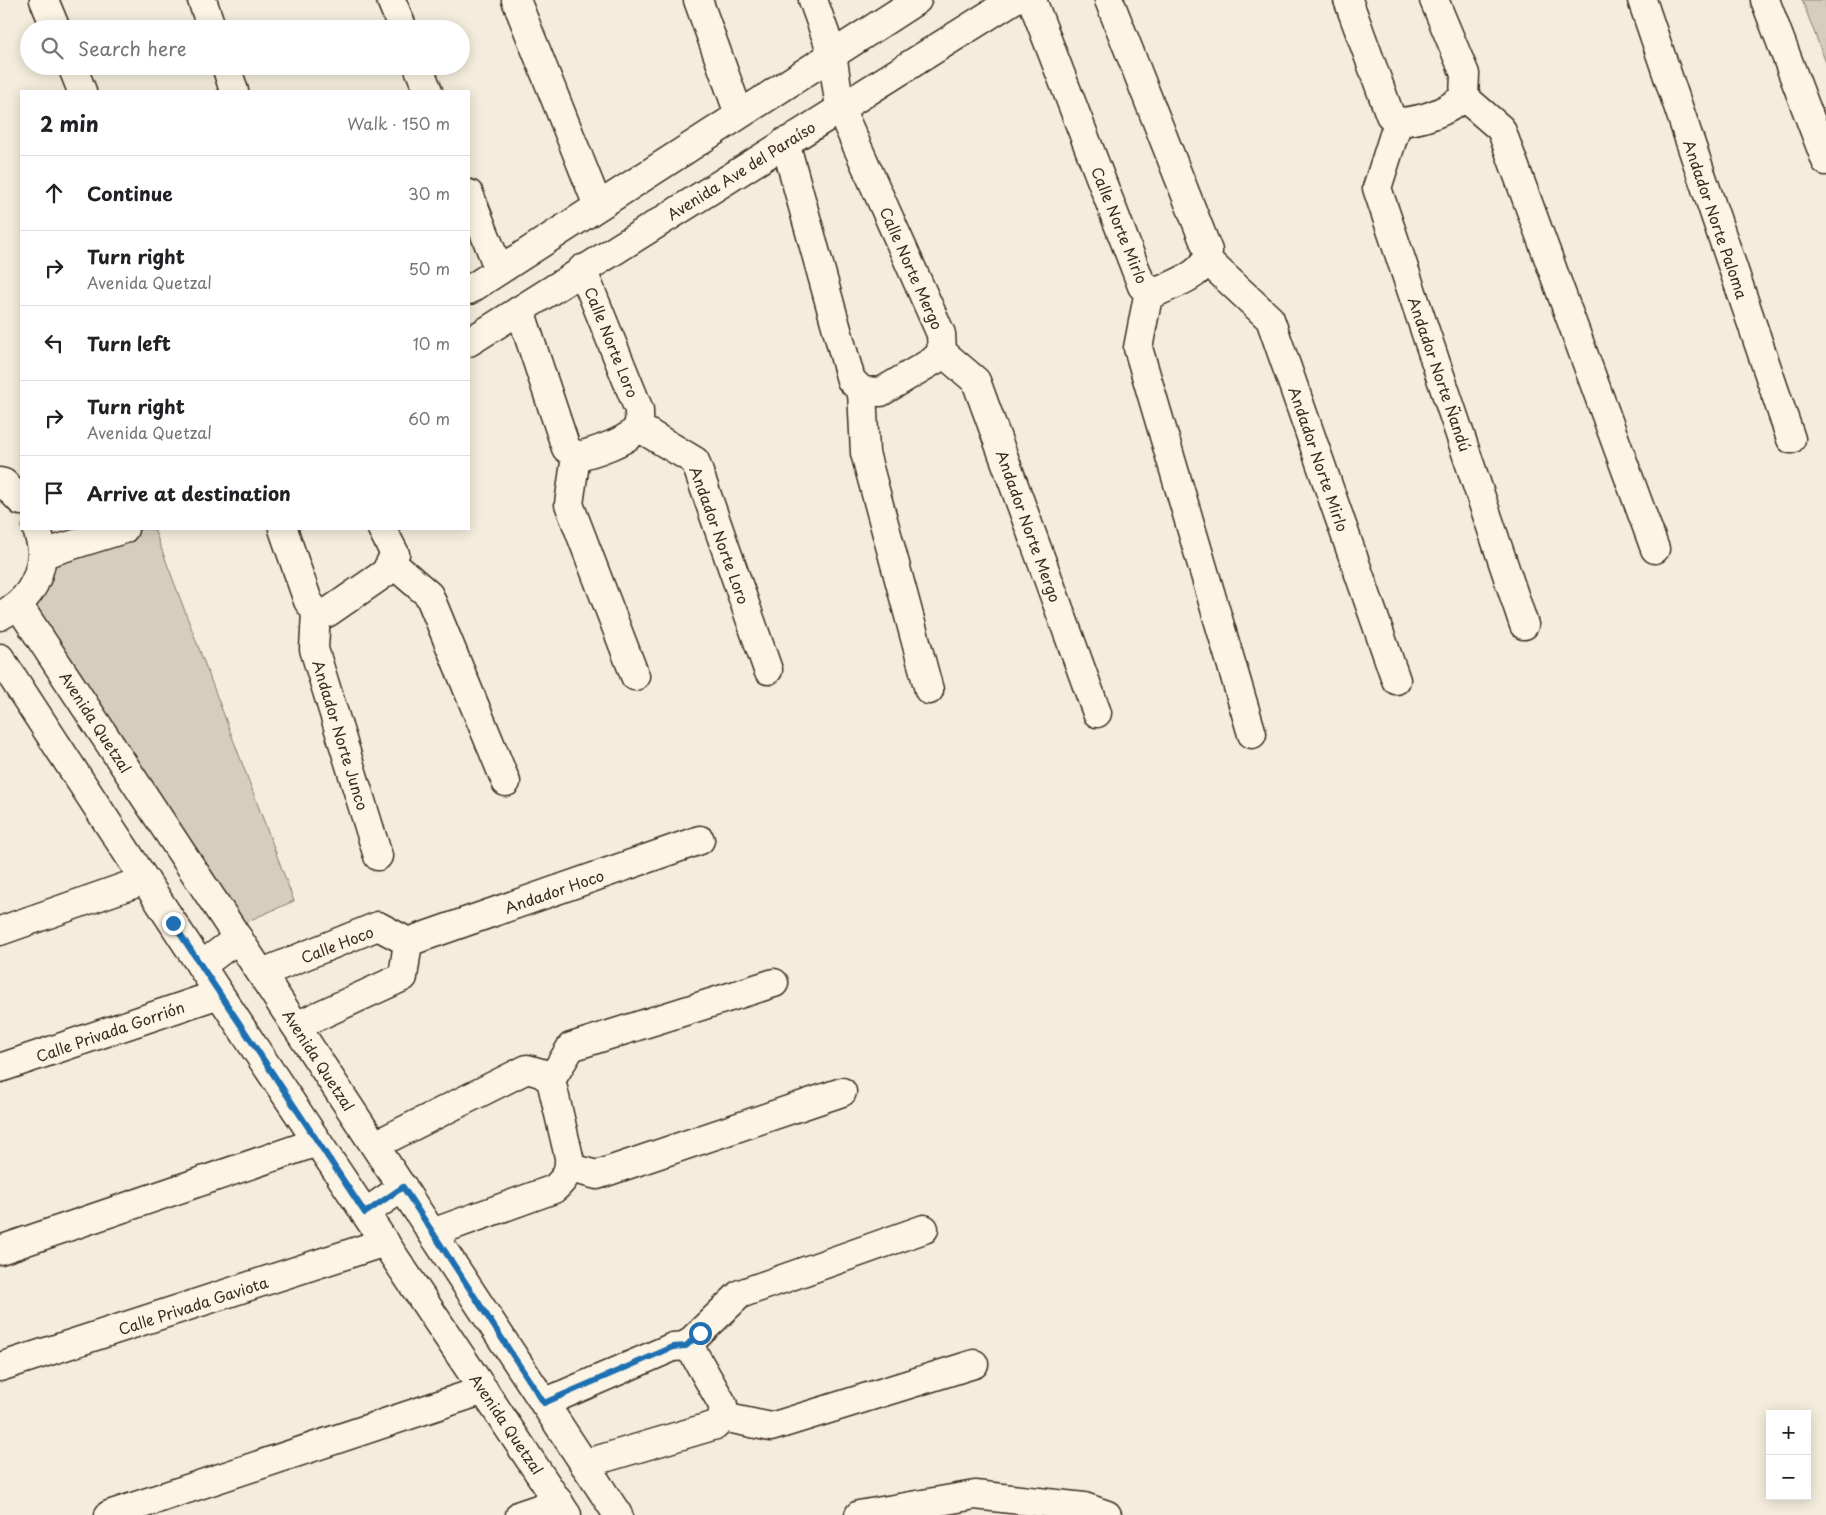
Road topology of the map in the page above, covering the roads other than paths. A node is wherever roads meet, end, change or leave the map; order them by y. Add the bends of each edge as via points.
1 (44, 0) edge
2 (202, 0) edge
3 (391, 0) edge
4 (516, 0) edge
5 (698, 0) edge
6 (813, 0) edge
7 (917, 0) edge
8 (1013, 0) edge
9 (1032, 0) edge
10 (1109, 0) edge
11 (1348, 0) edge
12 (1434, 0) edge
13 (1642, 0) edge
14 (1765, 0) edge
15 (52, 20) edge
16 (209, 20) edge
17 (399, 20) edge
18 (832, 53) junction
19 (76, 75) edge
20 (229, 75) edge
21 (422, 75) edge
22 (82, 90) edge
23 (234, 90) edge
24 (428, 90) edge
25 (1464, 97) junction
26 (840, 108) junction
27 (739, 114) junction
28 (1398, 122) junction
29 (785, 142) junction
30 (1826, 161) edge
31 (470, 197) edge
32 (598, 206) junction
33 (1208, 262) junction
34 (582, 269) junction
35 (499, 270) junction
36 (470, 289) edge
37 (1149, 291) junction
38 (520, 310) junction
39 (470, 341) edge
40 (942, 352) junction
41 (862, 391) junction
42 (638, 427) junction
43 (1791, 439) dead end
44 (576, 456) junction
45 (0, 482) edge
46 (20, 500) edge
47 (117, 530) edge
48 (283, 530) edge
49 (383, 530) edge
50 (40, 541) edge
51 (1655, 549) dead end
52 (392, 563) junction
53 (10, 611) edge
54 (316, 612) junction
55 (1524, 625) dead end
56 (0, 658) edge
57 (768, 670) dead end
58 (634, 676) dead end
59 (1396, 680) dead end
60 (929, 690) dead end
61 (1098, 713) dead end
62 (1252, 734) dead end
63 (506, 782) dead end
64 (700, 840) dead end
65 (378, 856) dead end
66 (145, 880) junction
67 (0, 931) edge
68 (238, 938) junction
69 (408, 942) junction
70 (201, 966) junction
71 (262, 973) junction
72 (774, 983) dead end
73 (219, 994) junction
74 (296, 1026) junction
75 (0, 1068) edge
76 (551, 1080) junction
77 (842, 1092) dead end
78 (318, 1142) junction
79 (375, 1145) junction
80 (570, 1168) junction
81 (403, 1187) junction
82 (365, 1213) junction
83 (924, 1229) dead end
84 (432, 1232) junction
85 (385, 1242) junction
86 (0, 1250) edge
87 (686, 1346) junction
88 (974, 1364) dead end
89 (0, 1367) edge
90 (484, 1390) junction
91 (544, 1403) junction
92 (723, 1417) junction
93 (567, 1437) junction
94 (532, 1461) junction
95 (584, 1464) junction
96 (563, 1508) edge
97 (109, 1515) edge
98 (520, 1515) edge
99 (618, 1515) edge
100 (860, 1515) edge
101 (1107, 1515) edge

1 - 15 street
2 - 16 street
3 - 17 street
4 - 32 street
5 - 27 street
6 - 18 street, Calle Norte Mergo
7 - 18 street
8 - 26 street, Avenida Ave del Paraíso
9 - 37 street, Calle Norte Mirlo via 1142,286
10 - 33 street via 1208,251
11 - 28 street via 1390,115
12 - 25 street via 1465,74
13 - 43 street, Andador Norte Paloma
14 - 30 street
18 - 26 street, Calle Norte Mergo
18 - 27 street
19 - 22 street
20 - 23 street
21 - 24 street
25 - 28 street via 1451,108 1412,122
25 - 51 street via 1501,129
26 - 29 street, Avenida Ave del Paraíso
26 - 40 street, Calle Norte Mergo via 942,334
27 - 32 street
28 - 55 street, Andador Norte Ñandú via 1377,188
29 - 34 street, Avenida Ave del Paraíso
29 - 41 street via 851,380
31 - 35 street
32 - 35 street
33 - 37 street, Calle Norte Mirlo via 1157,292
33 - 59 street, Andador Norte Mirlo via 1270,319
34 - 38 street, Avenida Ave del Paraíso
34 - 42 street, Calle Norte Loro via 639,410
35 - 36 street
37 - 62 street via 1138,348
38 - 39 street, Avenida Ave del Paraíso
38 - 44 street via 566,448
40 - 41 street via 881,392
40 - 61 street, Andador Norte Mergo via 976,381
41 - 60 street via 865,454
42 - 44 street via 630,436
42 - 57 street, Andador Norte Loro via 695,461
44 - 58 street via 569,504
45 - 46 street
47 - 50 street
48 - 54 street via 308,601
49 - 52 street via 395,554
50 - 53 street via 36,582
52 - 54 street via 385,574 327,613
52 - 63 street via 429,595
53 - 68 street, Avenida Quetzal
54 - 65 street, Andador Norte Junco via 314,649
56 - 66 street, Avenida Quetzal
64 - 69 street, Andador Hoco
66 - 67 street
66 - 70 street, Avenida Quetzal
68 - 70 street
68 - 71 street, Avenida Quetzal
69 - 71 street, Calle Hoco via 378,926
69 - 74 street via 403,977
70 - 73 street, Avenida Quetzal
71 - 74 street, Avenida Quetzal
72 - 76 street via 571,1047
73 - 75 street, Calle Privada Gorrión
73 - 78 street, Avenida Quetzal
74 - 79 street, Avenida Quetzal
76 - 79 street via 527,1069
76 - 80 street
77 - 80 street via 597,1175
78 - 82 street, Avenida Quetzal
78 - 86 street
79 - 81 street, Avenida Quetzal
80 - 84 street via 565,1180 554,1189
81 - 82 street
81 - 84 street, Avenida Quetzal
82 - 85 street, Avenida Quetzal
83 - 87 street via 740,1294
84 - 91 street, Avenida Quetzal
85 - 89 street, Calle Privada Gaviota
85 - 90 street, Avenida Quetzal
87 - 91 street via 673,1347
87 - 92 street via 723,1404
88 - 92 street via 771,1427
90 - 94 street, Avenida Quetzal
90 - 97 street
91 - 93 street, Avenida Quetzal
92 - 95 street via 716,1425
93 - 94 street
93 - 95 street, Avenida Quetzal
94 - 96 street, Avenida Quetzal
95 - 99 street, Avenida Quetzal
96 - 98 street
100 - 101 street via 975,1495 1084,1507

